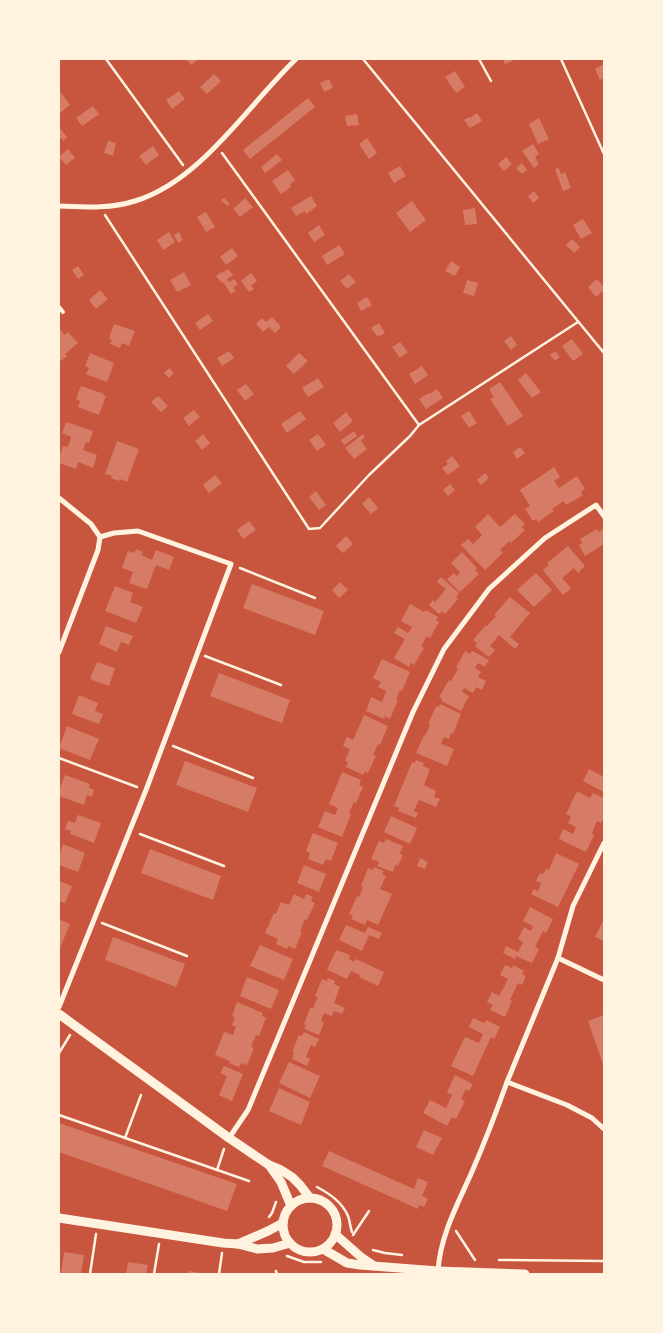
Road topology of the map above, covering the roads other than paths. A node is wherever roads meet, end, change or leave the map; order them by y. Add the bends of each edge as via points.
1 (296, 59) edge
2 (59, 206) edge
3 (59, 307) edge
4 (63, 312) dead end
5 (59, 498) edge
6 (604, 516) edge
7 (100, 537) junction
8 (59, 652) edge
9 (604, 843) edge
10 (558, 958) junction
11 (604, 980) edge
12 (59, 1007) edge
13 (59, 1014) edge
14 (508, 1082) junction
15 (604, 1130) edge
16 (229, 1138) junction
17 (269, 1165) junction
18 (310, 1198) junction
19 (291, 1206) junction
20 (59, 1218) edge
21 (283, 1223) junction
22 (335, 1234) junction
23 (290, 1243) junction
24 (238, 1244) junction
25 (323, 1248) junction
26 (374, 1266) junction
27 (438, 1271) junction
28 (410, 1272) edge
29 (514, 1274) edge
30 (525, 1274) edge

1 - 2 street via 216,146 170,186 132,202 99,207
3 - 4 lane
5 - 7 street via 91,524
6 - 16 street via 596,505 545,538 489,589 444,649 412,712 248,1110
7 - 8 street
7 - 12 street via 138,530 231,564 146,790
9 - 10 street via 573,906
10 - 11 street
10 - 14 street
13 - 16 street
14 - 15 street via 592,1118
14 - 27 street via 441,1246
16 - 17 street
17 - 18 street via 292,1177
17 - 19 street
18 - 19 street
18 - 22 street via 322,1201 332,1211 337,1227
19 - 21 street
20 - 24 street
21 - 23 street
21 - 24 street
22 - 25 street
22 - 26 street
23 - 24 street via 257,1249
23 - 25 street via 308,1252
25 - 26 street via 348,1263
26 - 28 street
27 - 28 street
27 - 29 street
29 - 30 street

